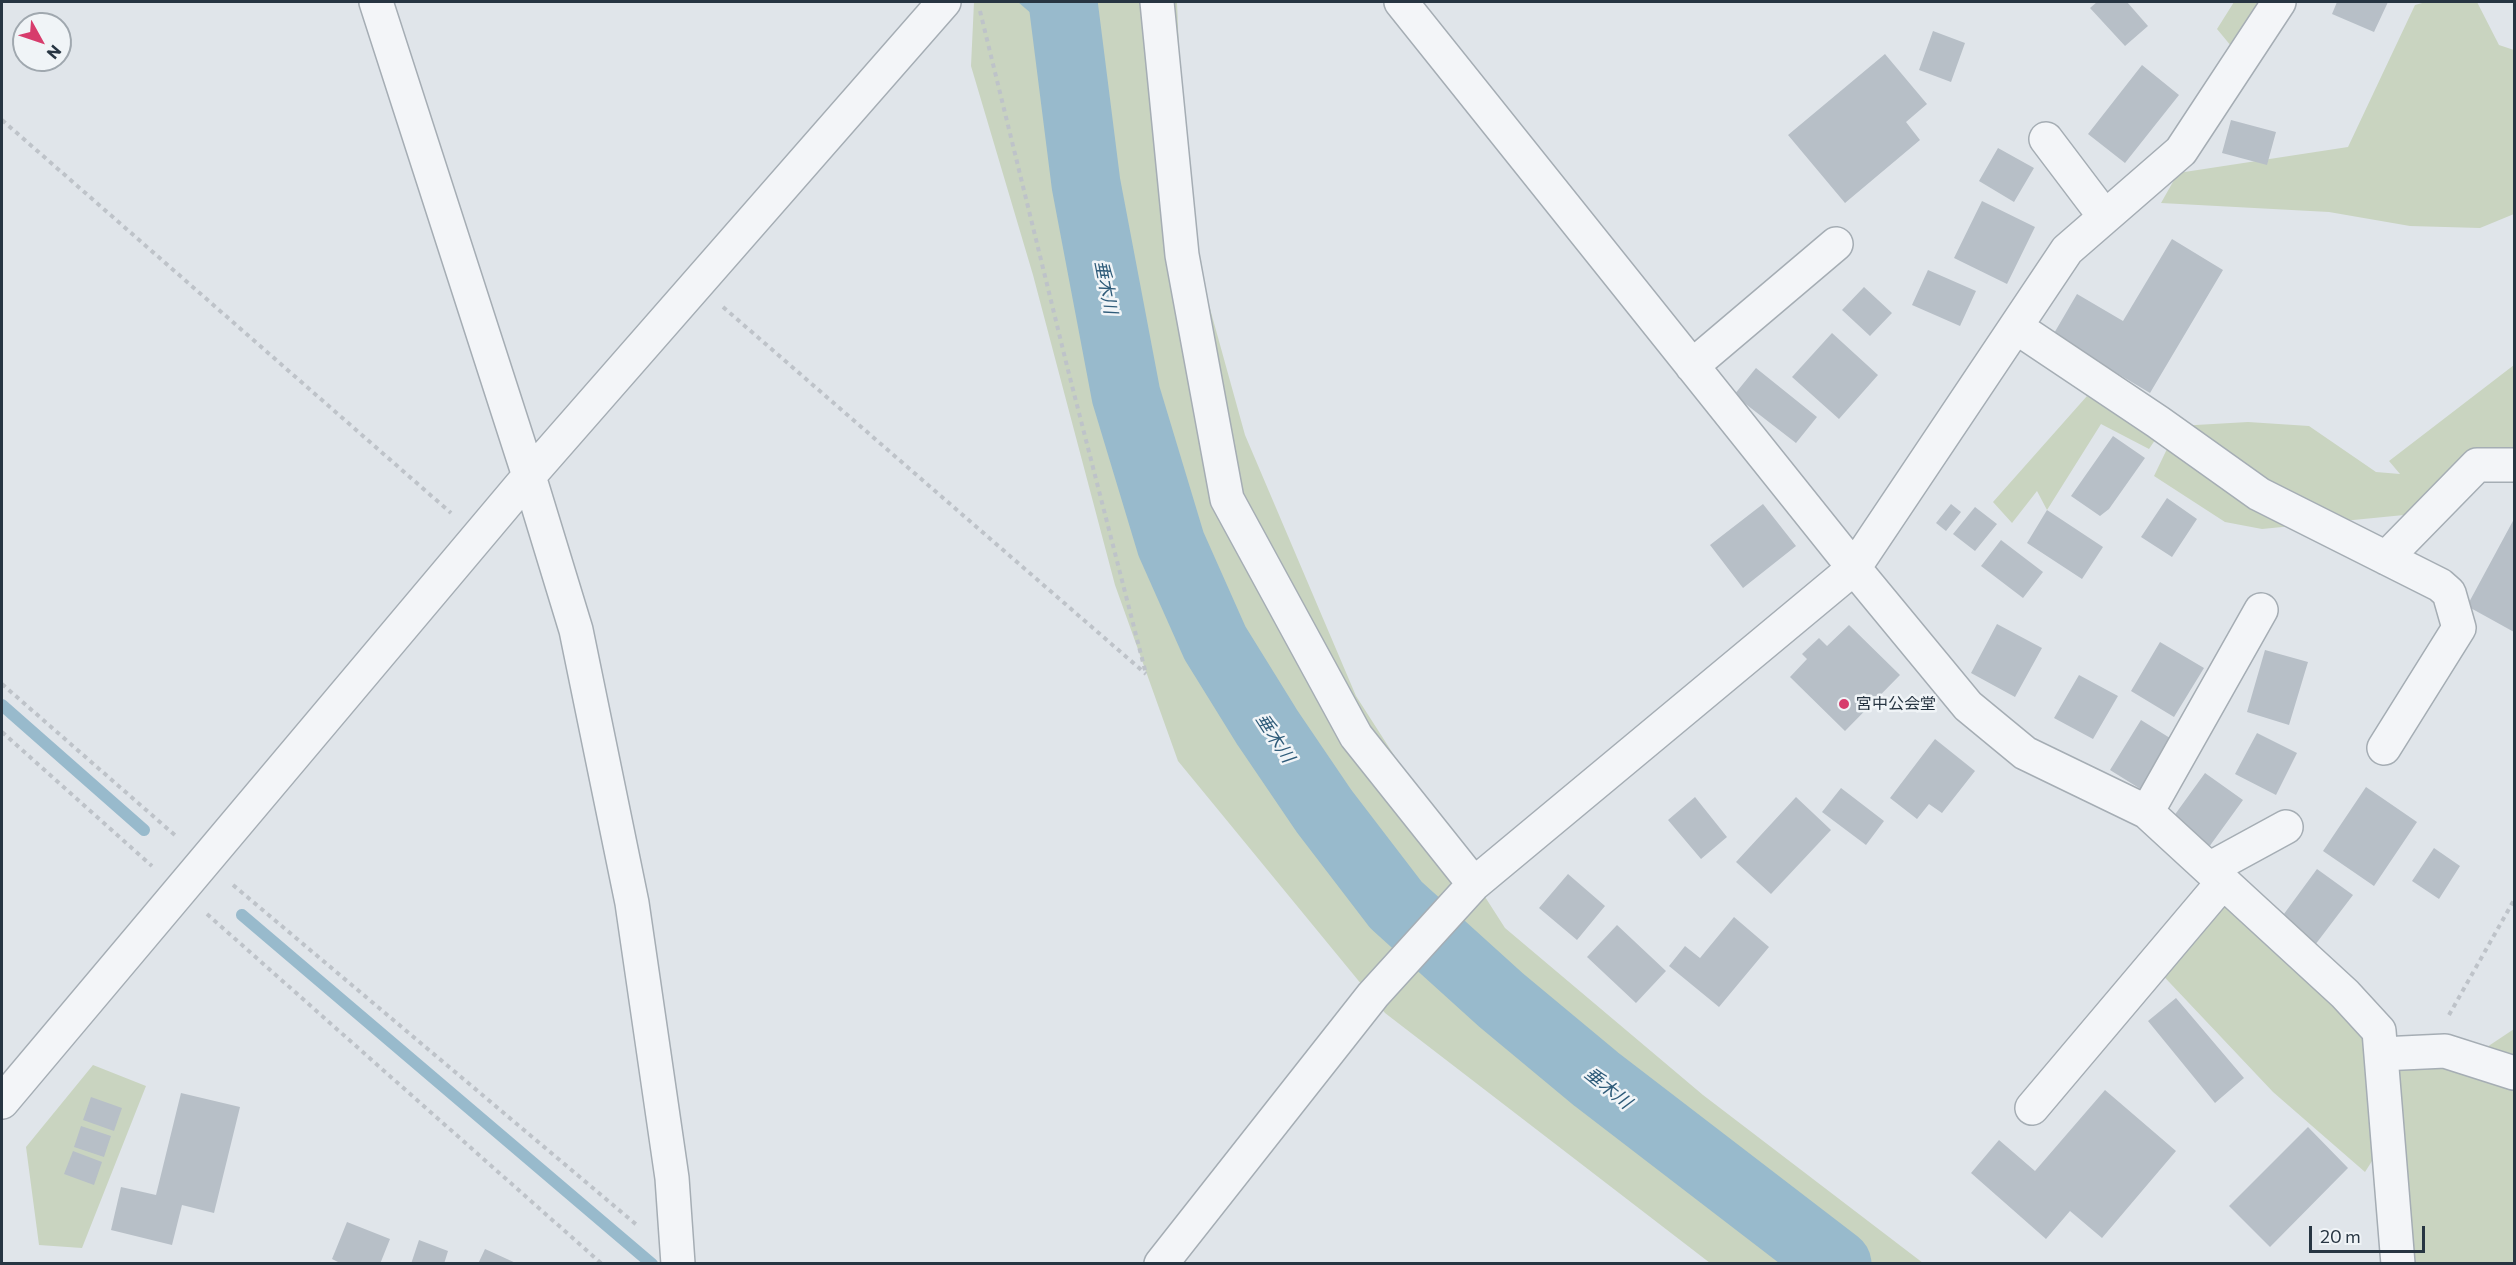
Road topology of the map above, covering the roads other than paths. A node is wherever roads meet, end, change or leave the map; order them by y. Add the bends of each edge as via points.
1 (376, 2) edge
2 (944, 2) edge
3 (1157, 2) edge
4 (1401, 2) edge
5 (2279, 2) edge
6 (2046, 139) dead end
7 (2105, 217) junction
8 (1836, 244) dead end
9 (2016, 327) junction
10 (1692, 366) junction
11 (2514, 465) edge
12 (529, 476) junction
13 (2386, 558) junction
14 (1854, 568) junction
15 (2261, 610) dead end
16 (2384, 748) dead end
17 (2147, 812) junction
18 (2286, 827) dead end
19 (2216, 875) junction
20 (1474, 884) junction
21 (2381, 1054) junction
22 (2514, 1073) edge
23 (2, 1102) edge
24 (2032, 1108) dead end
25 (678, 1261) edge
26 (1161, 1263) edge
27 (2398, 1263) edge

1 - 12 street
2 - 12 street
3 - 20 street via 1182,255 1227,499 1356,736
4 - 10 street
5 - 7 street via 2181,151
6 - 7 street
7 - 9 street via 2067,250
8 - 10 street
9 - 13 street via 2259,494
9 - 14 street
10 - 14 street
11 - 13 street via 2477,465
12 - 23 street
12 - 25 street via 576,630 632,903 672,1178
13 - 16 street via 2449,593 2459,628
14 - 17 street via 1968,706 2025,753
14 - 20 street
15 - 17 street
17 - 19 street
18 - 19 street
19 - 21 street via 2345,994 2379,1031
19 - 24 street
20 - 26 street via 1373,995
21 - 22 street via 2445,1051
21 - 27 street

